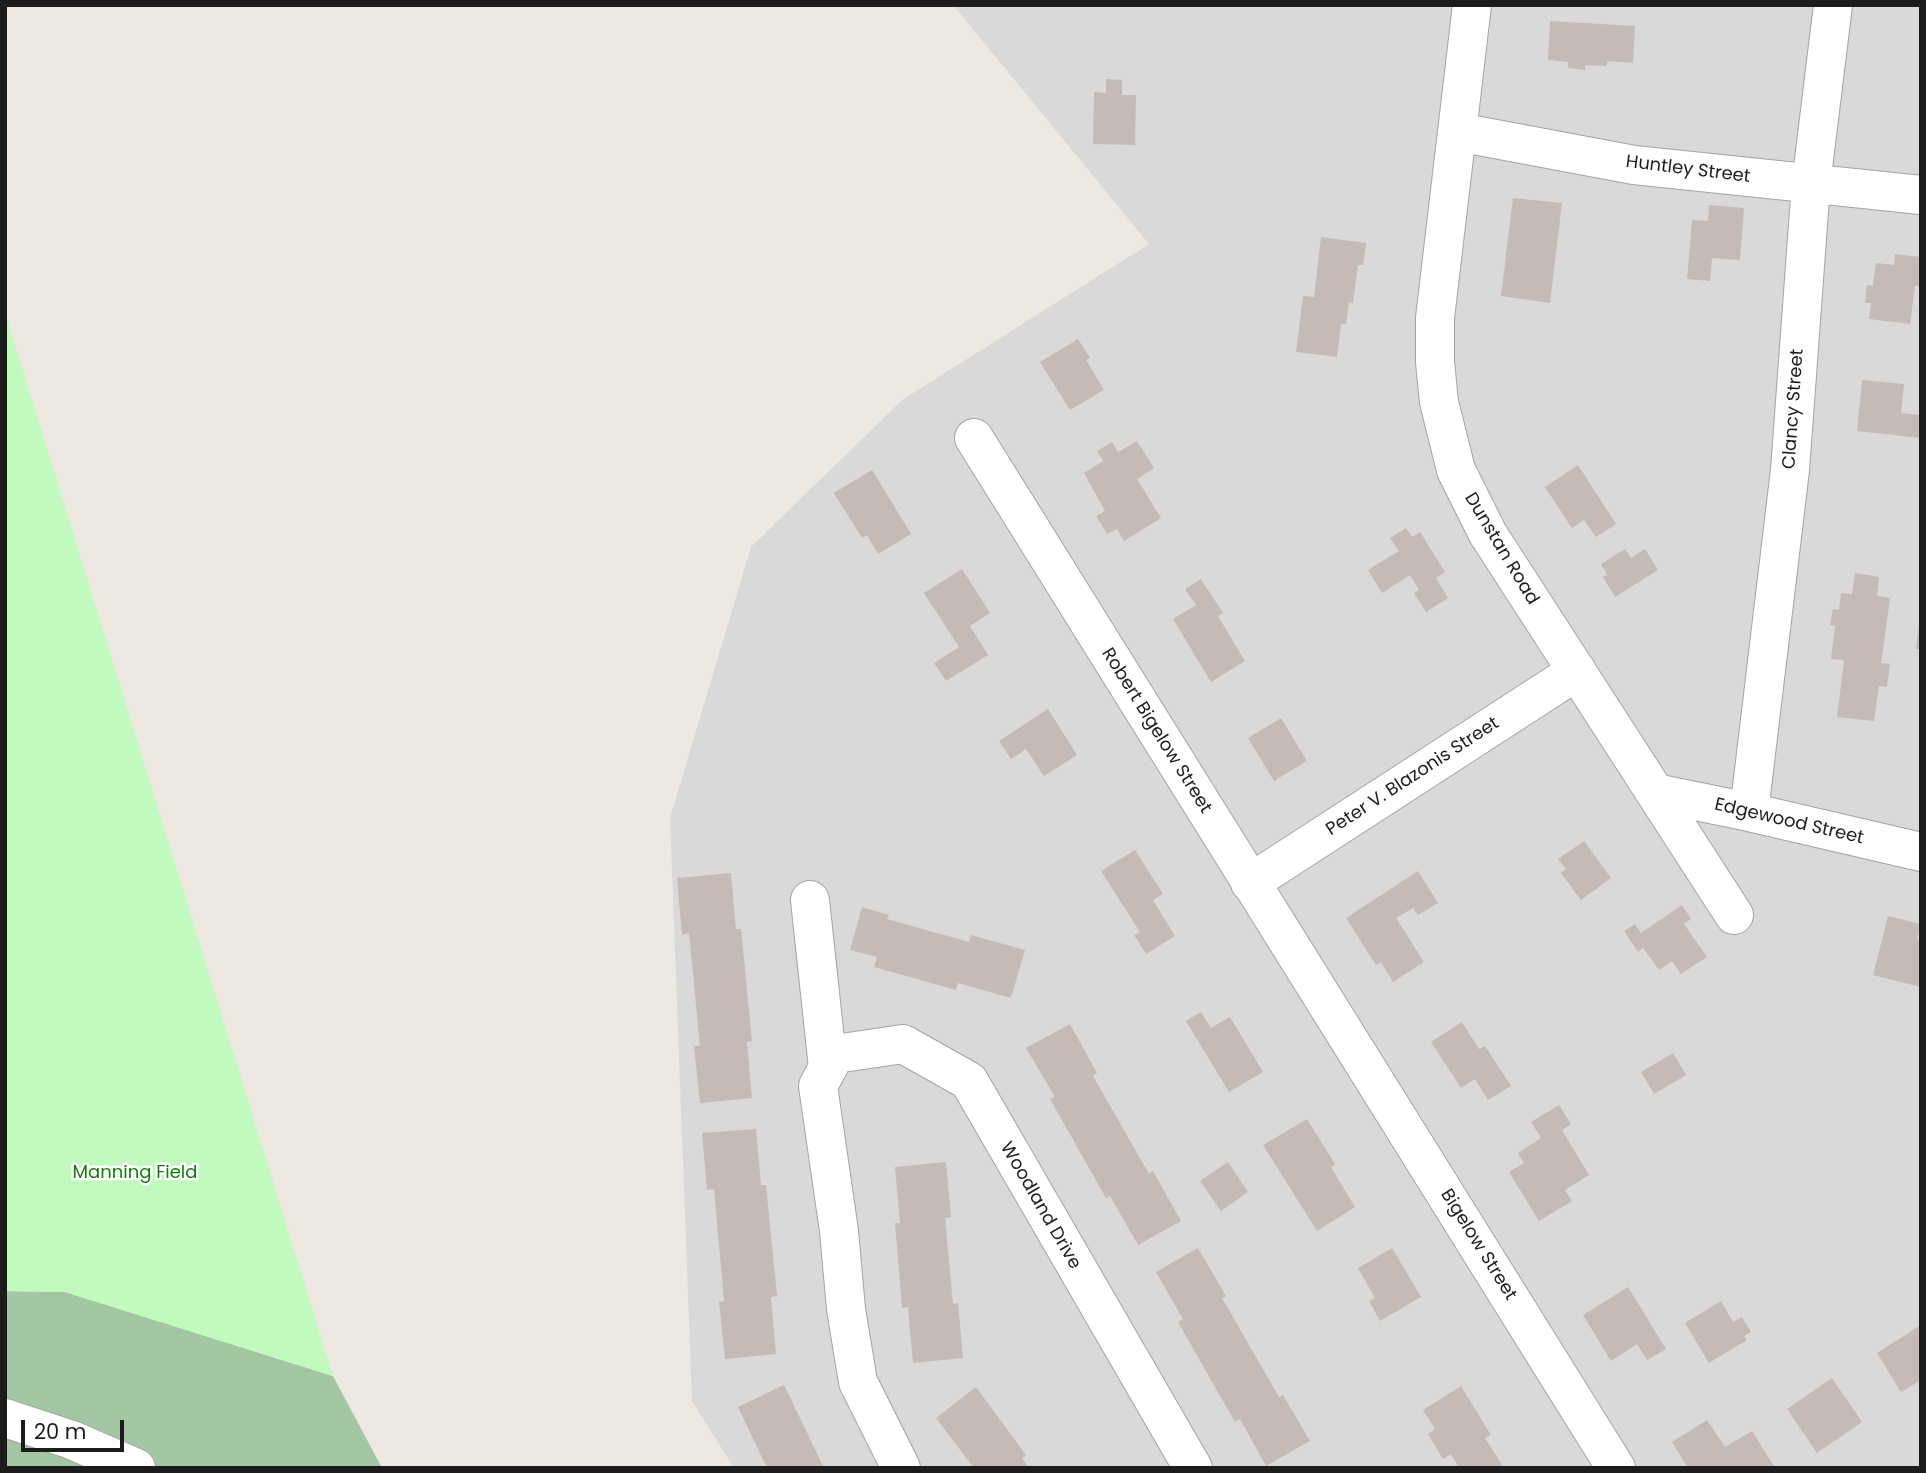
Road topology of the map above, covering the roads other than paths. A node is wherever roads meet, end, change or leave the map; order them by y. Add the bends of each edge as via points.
1 (1472, 5) edge
2 (1833, 5) edge
3 (1458, 132) junction
4 (1811, 184) junction
5 (1921, 195) edge
6 (974, 438) dead end
7 (1577, 671) junction
8 (1656, 793) junction
9 (1749, 812) junction
10 (1921, 852) edge
11 (1250, 883) junction
12 (810, 900) dead end
13 (1734, 915) dead end
14 (1339, 1023) joint
15 (828, 1068) junction
16 (5, 1418) edge
17 (136, 1468) edge
18 (901, 1468) edge
19 (1193, 1468) edge
20 (1616, 1468) edge

1 - 3 street, Dunstan Road
2 - 4 street, Clancy Street
3 - 4 street, Huntley Street via 1634,164
3 - 7 street, Dunstan Road via 1435,318 1435,362 1447,436 1456,470 1488,534
4 - 5 street, Huntley Street
4 - 9 street, Clancy Street via 1790,470
6 - 11 street, Robert Bigelow Street
7 - 8 street, Dunstan Road
7 - 11 street, Peter V. Blazonis Street
8 - 9 street, Edgewood Street
8 - 13 street, Dunstan Road
9 - 10 street, Edgewood Street
11 - 14 street, Robert Bigelow Street
12 - 15 street
14 - 20 street, Bigelow Street
15 - 18 street via 818,1086 858,1382
15 - 19 street, Woodland Drive via 835,1054 903,1044 969,1081
16 - 17 street

